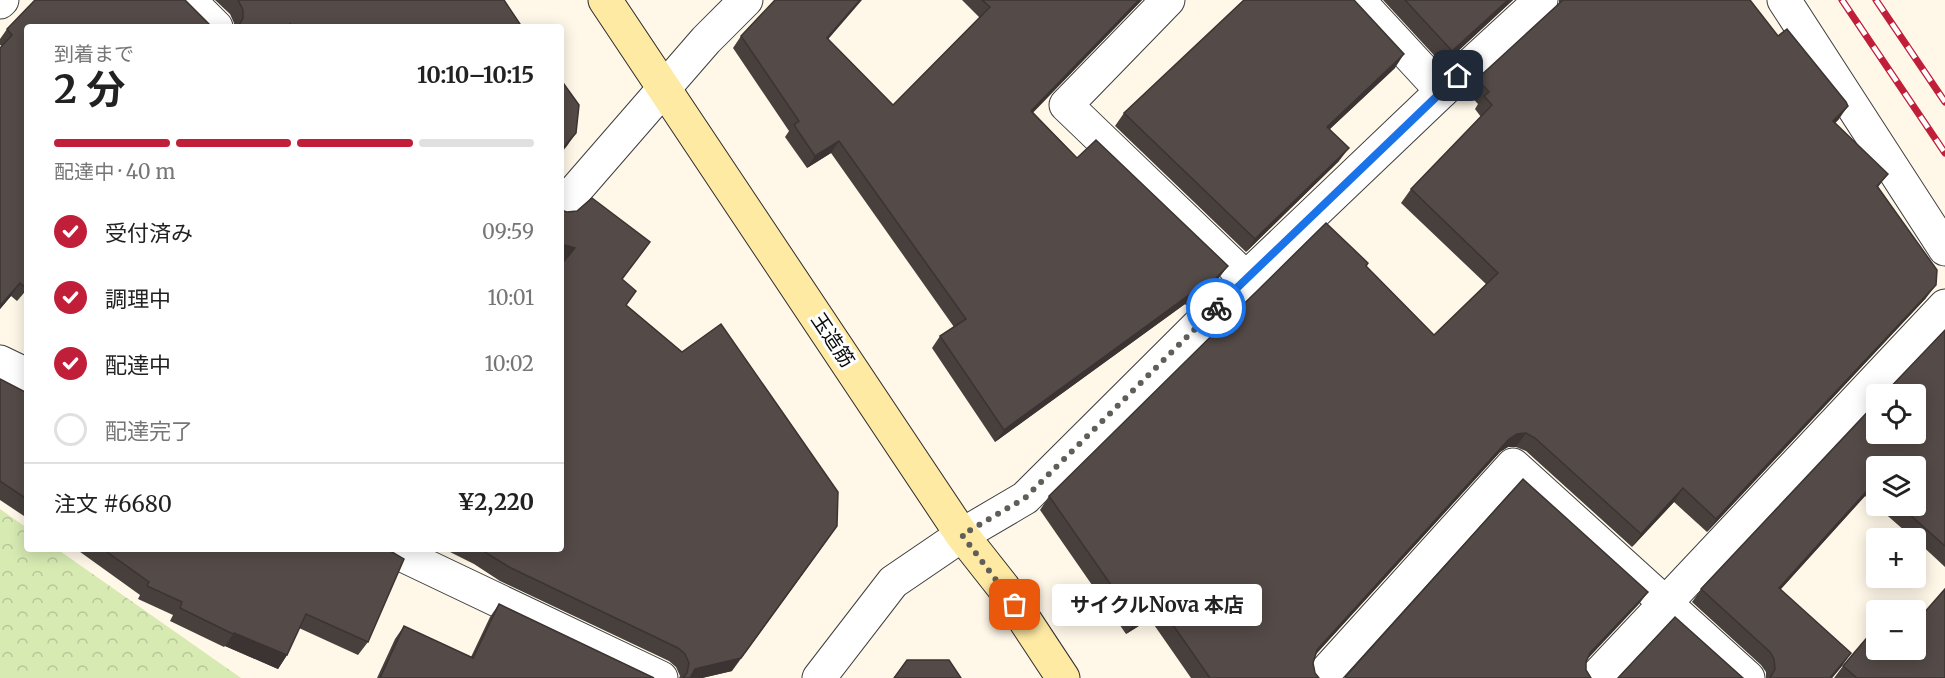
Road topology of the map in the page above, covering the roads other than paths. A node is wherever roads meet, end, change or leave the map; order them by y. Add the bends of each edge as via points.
1 (189, 0) edge
2 (605, 0) edge
3 (746, 0) edge
4 (1168, 0) edge
5 (1358, 0) edge
6 (1541, 0) edge
7 (1784, 0) edge
8 (213, 24) edge
9 (663, 87) junction
10 (1442, 91) junction
11 (564, 203) edge
12 (1945, 249) edge
13 (1246, 278) junction
14 (1945, 306) edge
15 (0, 362) edge
16 (24, 374) edge
17 (962, 535) junction
18 (396, 552) edge
19 (1665, 602) junction
20 (661, 678) edge
21 (819, 678) edge
22 (1063, 678) edge
23 (1322, 678) edge
24 (1595, 678) edge
25 (1748, 678) edge

1 - 8 street
2 - 9 street, 玉造筋
3 - 9 street
4 - 13 street via 1066,105
5 - 10 street
6 - 10 street
7 - 12 street
9 - 11 street
9 - 17 street, 玉造筋
10 - 13 street
13 - 17 street via 1025,498
14 - 19 street
15 - 16 street
17 - 21 street via 893,582
17 - 22 street, 玉造筋 via 1003,587
18 - 20 street
19 - 23 street via 1513,465
19 - 24 street
19 - 25 street

